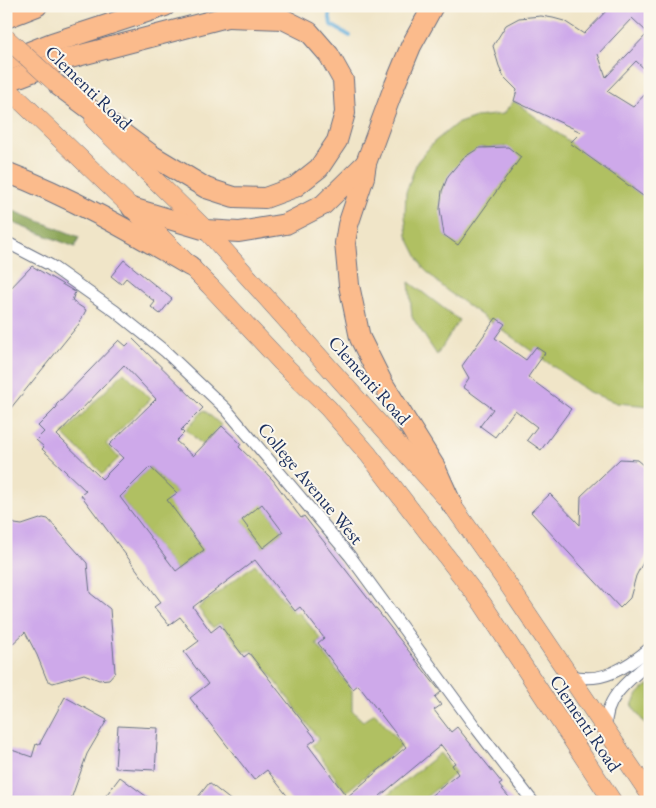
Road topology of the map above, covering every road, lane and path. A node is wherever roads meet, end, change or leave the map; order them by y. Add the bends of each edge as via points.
1 (37, 6) edge
2 (166, 6) edge
3 (262, 6) edge
4 (433, 6) edge
5 (227, 17) junction
6 (6, 18) edge
7 (6, 38) edge
8 (6, 62) edge
9 (6, 82) edge
10 (58, 86) junction
11 (6, 87) edge
12 (366, 163) junction
13 (6, 172) edge
14 (132, 208) junction
15 (206, 230) junction
16 (6, 242) edge
17 (190, 266) junction
18 (452, 505) junction
19 (650, 648) edge
20 (650, 662) edge
21 (570, 675) junction
22 (606, 729) junction
23 (650, 795) edge
24 (533, 802) edge
25 (613, 802) edge

1 - 6 highway
2 - 8 highway via 52,43
3 - 5 highway
4 - 12 highway via 411,46
5 - 9 highway via 66,59
5 - 10 highway via 283,18 309,32 329,55 343,80 345,113 337,141 319,168 295,186 265,198 234,197 206,188 153,156
7 - 10 main road, Clementi Road, bridge
10 - 15 main road, Clementi Road
11 - 14 main road, Clementi Road
12 - 15 highway via 323,204 286,224 239,232
12 - 18 highway via 345,243 349,285 360,338 382,382 435,467
13 - 17 highway via 38,184 99,215
14 - 15 highway
14 - 17 main road, Clementi Road
15 - 18 main road, Clementi Road
16 - 24 street, College Avenue West via 50,265 115,311 166,352 226,409 350,556
17 - 25 main road, Clementi Road via 328,408 406,502 482,603
18 - 21 main road, Clementi Road
19 - 21 street via 619,671 602,676 577,678
20 - 22 street via 614,697
21 - 22 main road, Clementi Road
22 - 23 main road, Clementi Road

